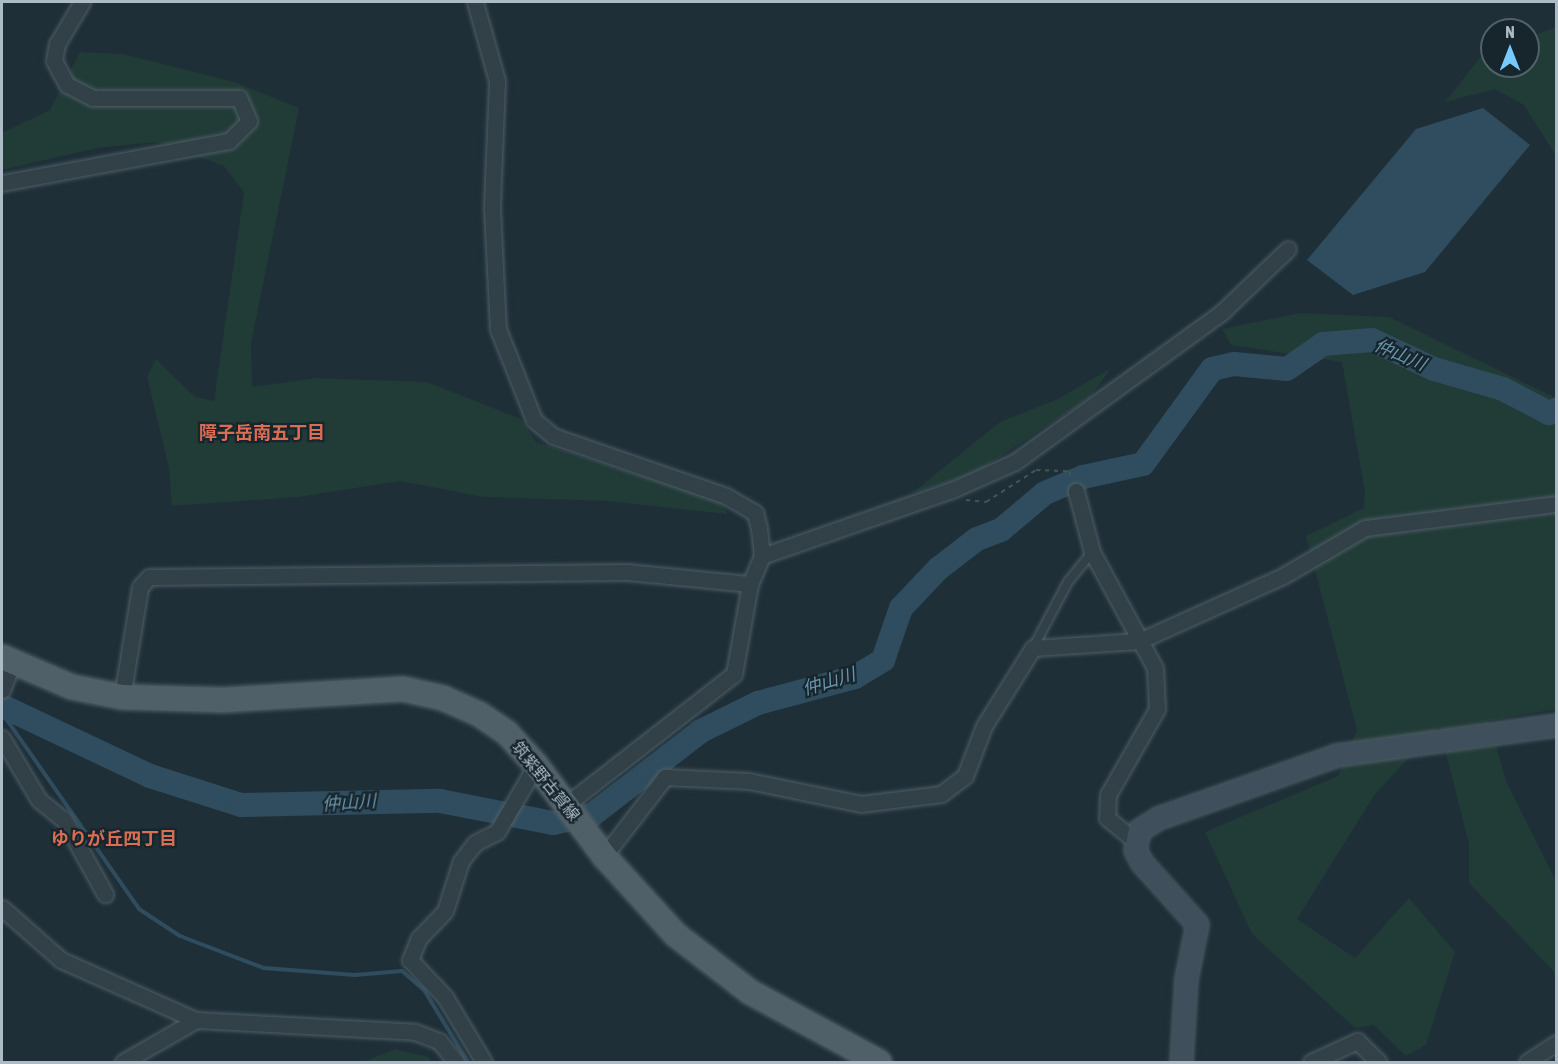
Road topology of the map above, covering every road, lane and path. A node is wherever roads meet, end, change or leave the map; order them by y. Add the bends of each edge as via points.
1 (82, 2) edge
2 (475, 2) edge
3 (2, 183) edge
4 (1288, 249) dead end
5 (957, 488) junction
6 (1076, 491) joint
7 (1557, 504) edge
8 (1092, 552) junction
9 (762, 556) junction
10 (750, 584) junction
11 (1139, 640) junction
12 (1033, 648) junction
13 (5, 674) edge
14 (122, 697) junction
15 (1557, 725) edge
16 (2, 738) edge
17 (536, 765) junction
18 (570, 811) junction
19 (1136, 841) junction
20 (600, 851) junction
21 (105, 894) dead end
22 (2, 908) edge
23 (195, 1020) junction
24 (1557, 1043) edge
25 (123, 1062) edge
26 (456, 1062) edge
27 (484, 1062) edge
28 (879, 1062) edge
29 (1181, 1062) edge
30 (1311, 1062) edge
31 (1378, 1062) edge
32 (1527, 1062) edge

1 - 3 street via 57,44 54,61 67,85 93,98 239,98 249,121 229,141
2 - 9 street via 497,81 492,208 498,329 534,420 553,436 746,506 755,513
4 - 5 street via 1222,312 1015,462
5 - 6 path via 974,505 1045,469 1070,471
5 - 9 street
6 - 8 street
7 - 11 street via 1365,528 1283,576
8 - 11 street
8 - 12 lane via 1068,582
9 - 10 street
10 - 14 street via 627,572 149,578 140,587
10 - 18 street via 734,674
11 - 12 street
11 - 19 street via 1155,668 1157,710 1108,795 1107,818
12 - 20 street via 984,726 965,776 941,794 861,804 749,781 664,777
13 - 14 main road, 筑紫野古賀線
14 - 17 main road, 筑紫野古賀線 via 223,699 403,689 443,698 479,714 507,733
15 - 19 street via 1337,755 1158,818 1139,830
16 - 21 street via 39,800 64,820
17 - 18 main road, 筑紫野古賀線
17 - 27 street via 497,832 475,843 461,861 445,911 419,938 410,960 445,997
18 - 20 main road, 筑紫野古賀線
19 - 29 street via 1142,863 1197,924 1186,980
20 - 28 main road, 筑紫野古賀線 via 676,935 750,992
22 - 23 street via 62,960
23 - 25 street
23 - 26 street via 415,1032 439,1041
24 - 32 street
30 - 31 street via 1357,1041

